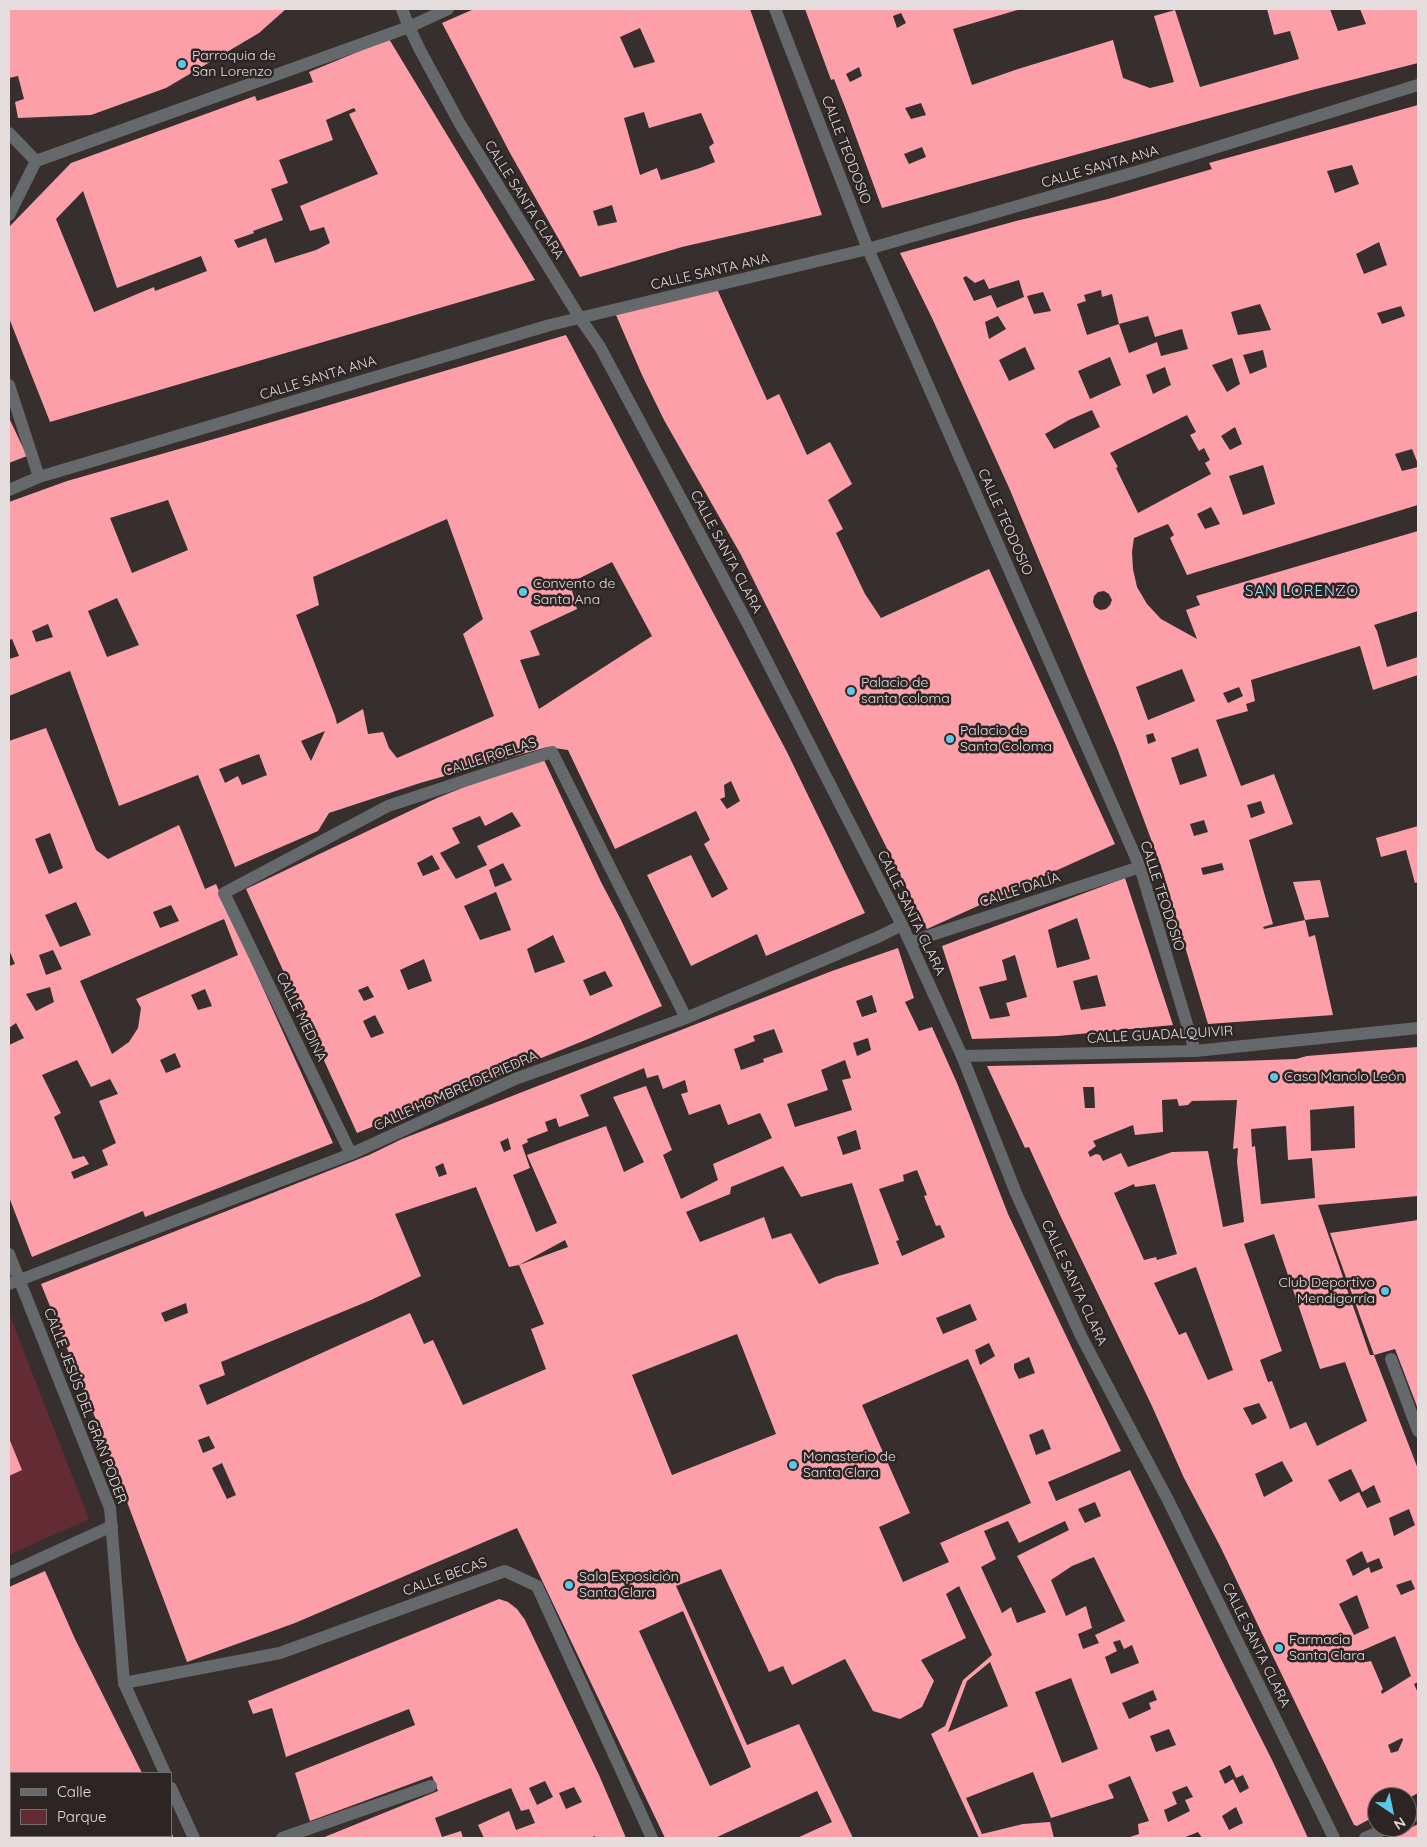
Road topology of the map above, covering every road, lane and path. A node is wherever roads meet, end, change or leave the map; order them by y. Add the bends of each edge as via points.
1 (402, 9) edge
2 (448, 9) edge
3 (775, 9) edge
4 (409, 27) junction
5 (1418, 85) edge
6 (9, 133) edge
7 (36, 161) junction
8 (9, 215) edge
9 (868, 249) junction
10 (580, 318) junction
11 (9, 384) edge
12 (39, 477) junction
13 (9, 490) edge
14 (1140, 867) junction
15 (224, 894) joint
16 (902, 925) junction
17 (910, 942) junction
18 (686, 1018) junction
19 (1418, 1028) edge
20 (1195, 1052) junction
21 (962, 1056) junction
22 (351, 1154) junction
23 (9, 1254) edge
24 (14, 1282) edge
25 (1391, 1359) dead end
26 (1418, 1432) edge
27 (112, 1526) junction
28 (9, 1573) edge
29 (124, 1683) junction
30 (164, 1772) edge
31 (431, 1786) dead end
32 (172, 1790) edge
33 (194, 1838) edge
34 (282, 1838) edge
35 (652, 1838) edge
36 (1334, 1838) edge

1 - 4 street, CALLE SANTA CLARA
2 - 4 street
3 - 9 street, CALLE TEODOSIO
4 - 7 street
4 - 10 street, CALLE SANTA CLARA via 460,124
5 - 9 street, CALLE SANTA ANA via 1146,169
6 - 7 street
7 - 8 street
9 - 10 street, CALLE SANTA ANA
9 - 14 street, CALLE TEODOSIO
10 - 12 street, CALLE SANTA ANA
10 - 16 street, CALLE SANTA CLARA via 600,348 740,609
11 - 12 street
12 - 13 street, CALLE SANTA ANA
14 - 17 street, CALLE DALÍA
14 - 20 street, CALLE TEODOSIO
15 - 18 street, CALLE ROELAS via 388,806 552,752
15 - 22 street, CALLE MEDINA
16 - 17 street, CALLE SANTA CLARA
16 - 18 street, CALLE HOMBRE DE PIEDRA
17 - 21 street, CALLE SANTA CLARA
18 - 22 street, CALLE HOMBRE DE PIEDRA via 515,1079
19 - 20 street, CALLE GUADALQUIVIR
20 - 21 street, CALLE GUADALQUIVIR
21 - 36 street, CALLE SANTA CLARA via 1016,1193 1081,1336 1168,1500
22 - 24 street, CALLE HOMBRE DE PIEDRA
23 - 24 street, CALLE JESÚS DEL GRAN PODER
24 - 27 street, CALLE JESÚS DEL GRAN PODER via 110,1508
25 - 26 street
27 - 28 street
27 - 29 street, CALLE JESÚS DEL GRAN PODER
29 - 30 street, CALLE JESÚS DEL GRAN PODER
29 - 35 street, CALLE BECAS via 280,1653 505,1571 536,1586
31 - 34 street
32 - 33 street

